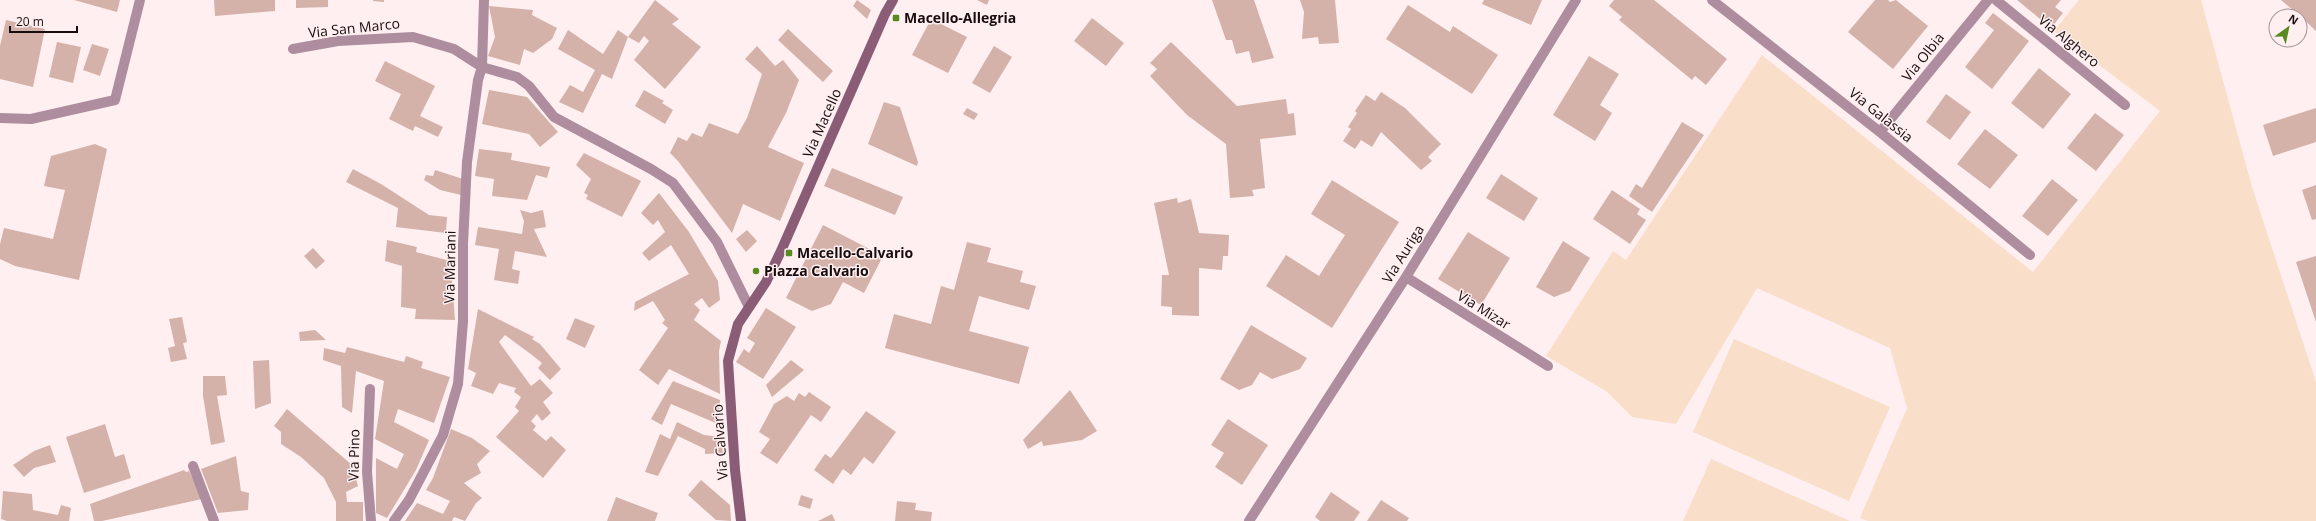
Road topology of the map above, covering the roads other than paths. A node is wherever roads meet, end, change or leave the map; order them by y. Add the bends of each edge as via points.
1 (140, 0) edge
2 (484, 0) edge
3 (1576, 0) edge
4 (1712, 0) edge
5 (1988, 0) edge
6 (1996, 0) edge
7 (891, 3) edge
8 (293, 49) dead end
9 (482, 67) junction
10 (2125, 105) dead end
11 (0, 118) edge
12 (1880, 132) junction
13 (2030, 255) dead end
14 (1406, 277) junction
15 (749, 307) junction
16 (1548, 366) dead end
17 (370, 389) dead end
18 (193, 466) dead end
19 (214, 521) edge
20 (371, 521) edge
21 (394, 521) edge
22 (741, 521) edge
23 (1249, 521) edge

1 - 11 street via 115,100 31,119
2 - 9 street, Via Mariani
3 - 14 street, Via Auriga
4 - 12 street, Via Galassia
5 - 12 street, Via Olbia
6 - 10 street, Via Alghero
7 - 15 main road, Via Macello via 781,251 766,282
8 - 9 street, Via San Marco via 338,41 413,37 454,49
9 - 15 street, Via San Marco via 517,77 529,86 554,117 673,183 717,242
9 - 21 street, Via Mariani via 467,162 463,321 458,384 443,435 409,500
12 - 13 street, Via Galassia
14 - 16 street, Via Mizar
14 - 23 street, Via Auriga
15 - 22 main road, Via Calvario via 738,324 728,361
17 - 20 street, Via Pino via 366,472
18 - 19 street

